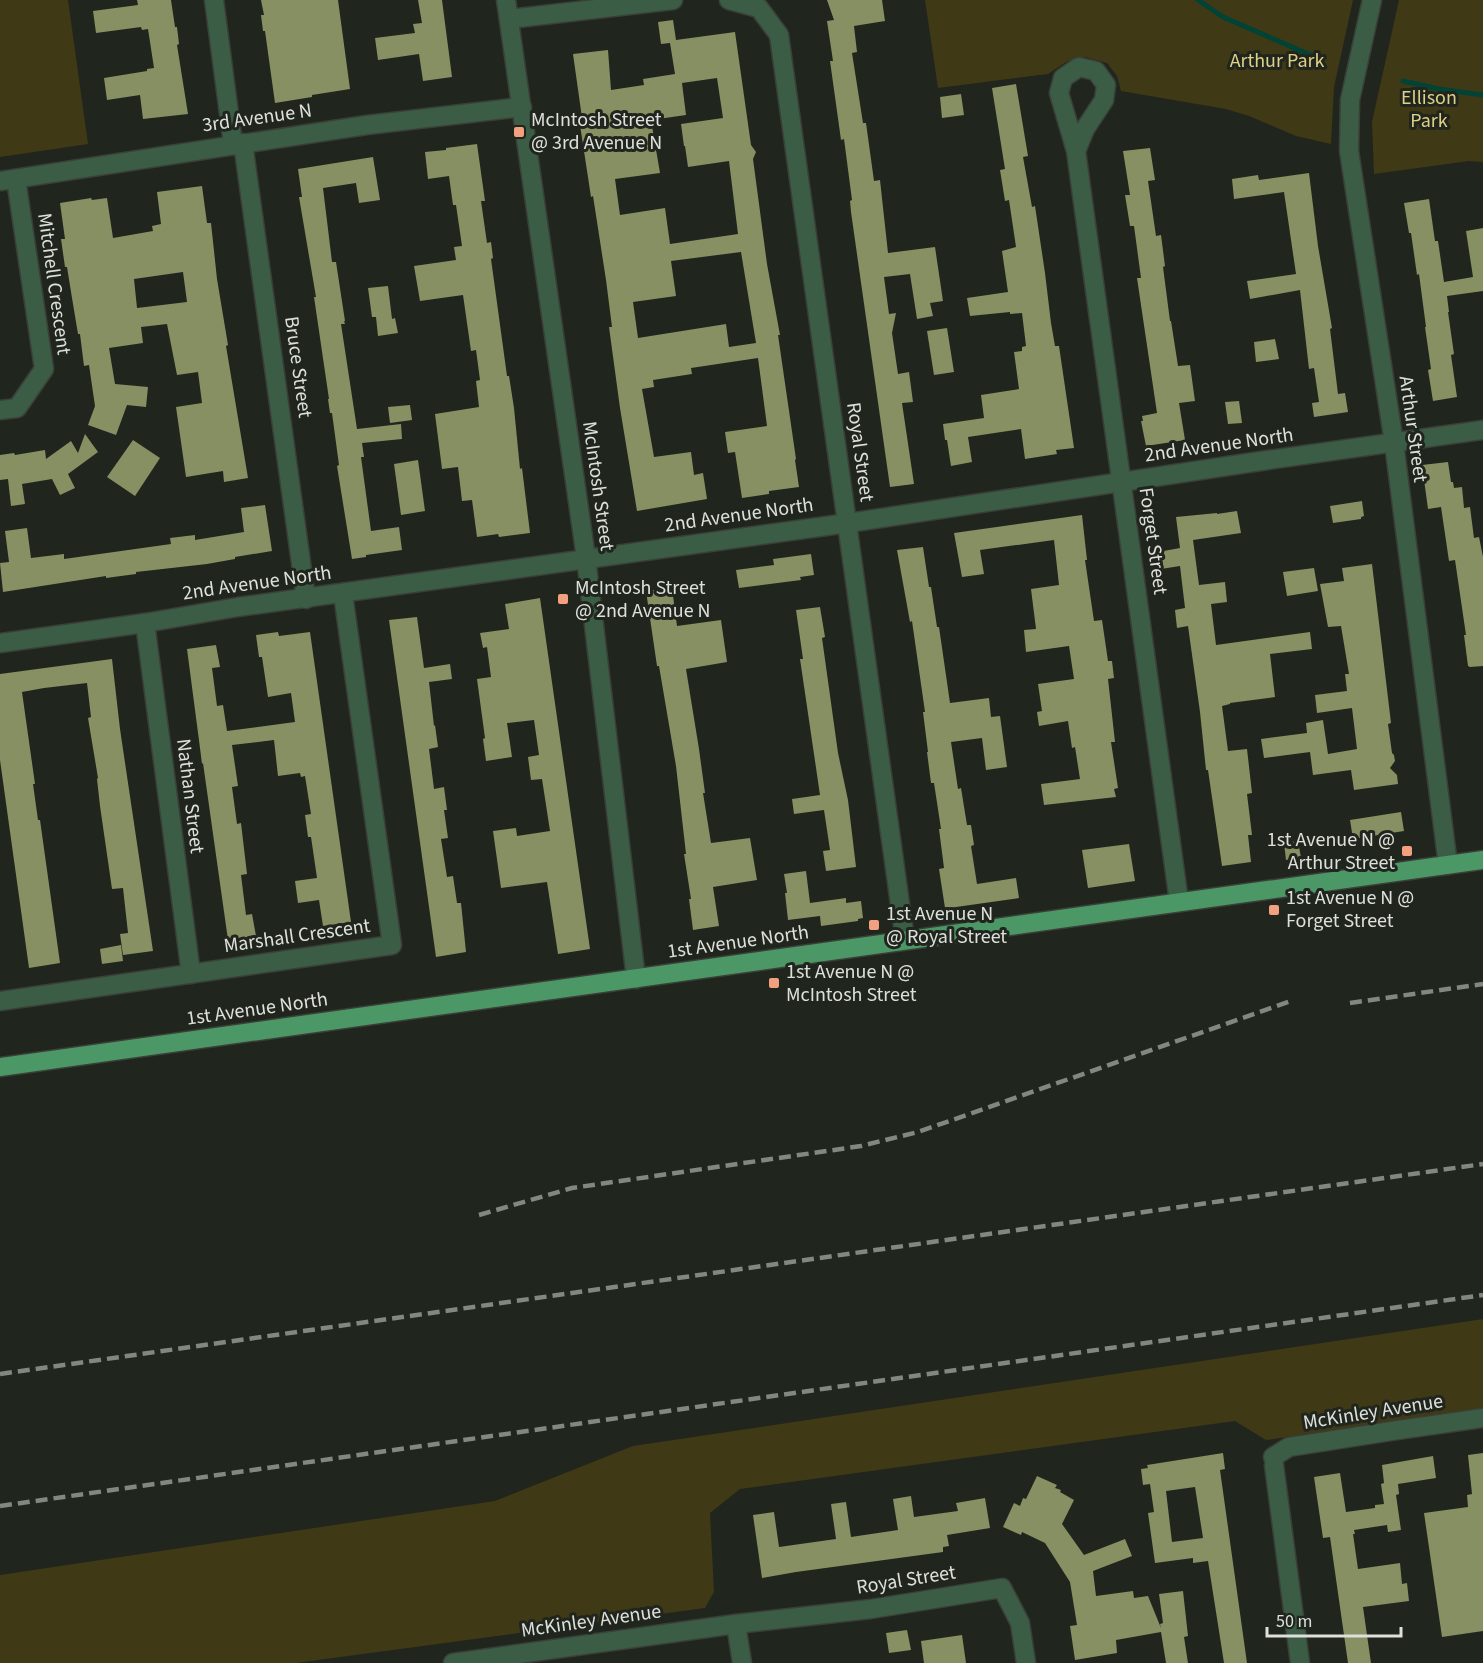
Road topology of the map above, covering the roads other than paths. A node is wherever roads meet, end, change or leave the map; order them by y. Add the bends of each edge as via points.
1 (214, 0) edge
2 (506, 0) edge
3 (673, 0) edge
4 (729, 0) edge
5 (1372, 0) edge
6 (509, 19) junction
7 (522, 107) junction
8 (238, 144) junction
9 (1076, 151) dead end
10 (8, 180) edge
11 (0, 410) edge
12 (1483, 430) edge
13 (1394, 442) junction
14 (1122, 482) junction
15 (848, 523) junction
16 (586, 558) junction
17 (343, 594) junction
18 (306, 599) junction
19 (145, 623) junction
20 (0, 643) edge
21 (1483, 860) edge
22 (1448, 865) junction
23 (1179, 902) junction
24 (904, 940) junction
25 (191, 974) junction
26 (636, 979) junction
27 (0, 1001) edge
28 (0, 1067) edge
29 (1483, 1418) edge
30 (736, 1624) junction
31 (453, 1663) edge
32 (742, 1663) edge
33 (1026, 1663) edge
34 (1300, 1663) edge

1 - 8 street, Bruce Street
2 - 6 street, McIntosh Street
3 - 6 street
4 - 15 street, Royal Street via 759,8 779,35
5 - 13 street, Arthur Street via 1350,100 1349,151
6 - 7 street, McIntosh Street
7 - 8 street, 3rd Avenue N
7 - 16 street, McIntosh Street
8 - 10 street, 3rd Avenue N
8 - 18 street, Bruce Street
9 - 14 street, Forget Street
10 - 11 street, Mitchell Crescent via 44,369 17,408
12 - 13 street, 2nd Avenue North
13 - 14 street, 2nd Avenue North
13 - 22 street, Arthur Street
14 - 15 street, 2nd Avenue North
14 - 23 street, Forget Street
15 - 16 street, 2nd Avenue North
15 - 24 street, Royal Street
16 - 17 street, 2nd Avenue North
16 - 26 street, McIntosh Street
17 - 18 street, 2nd Avenue North
17 - 25 street, Marshall Crescent via 392,945
18 - 19 street, 2nd Avenue North
19 - 20 street, 2nd Avenue North
19 - 25 street, Nathan Street
21 - 22 main road, 1st Avenue North
22 - 23 main road, 1st Avenue North
23 - 24 main road, 1st Avenue North
24 - 26 main road, 1st Avenue North
25 - 27 street, Marshall Crescent
26 - 28 main road, 1st Avenue North
29 - 34 street, McKinley Avenue via 1289,1447 1274,1461
30 - 31 street, McKinley Avenue
30 - 32 street
30 - 33 street, Royal Street via 871,1609 1002,1588 1020,1623

